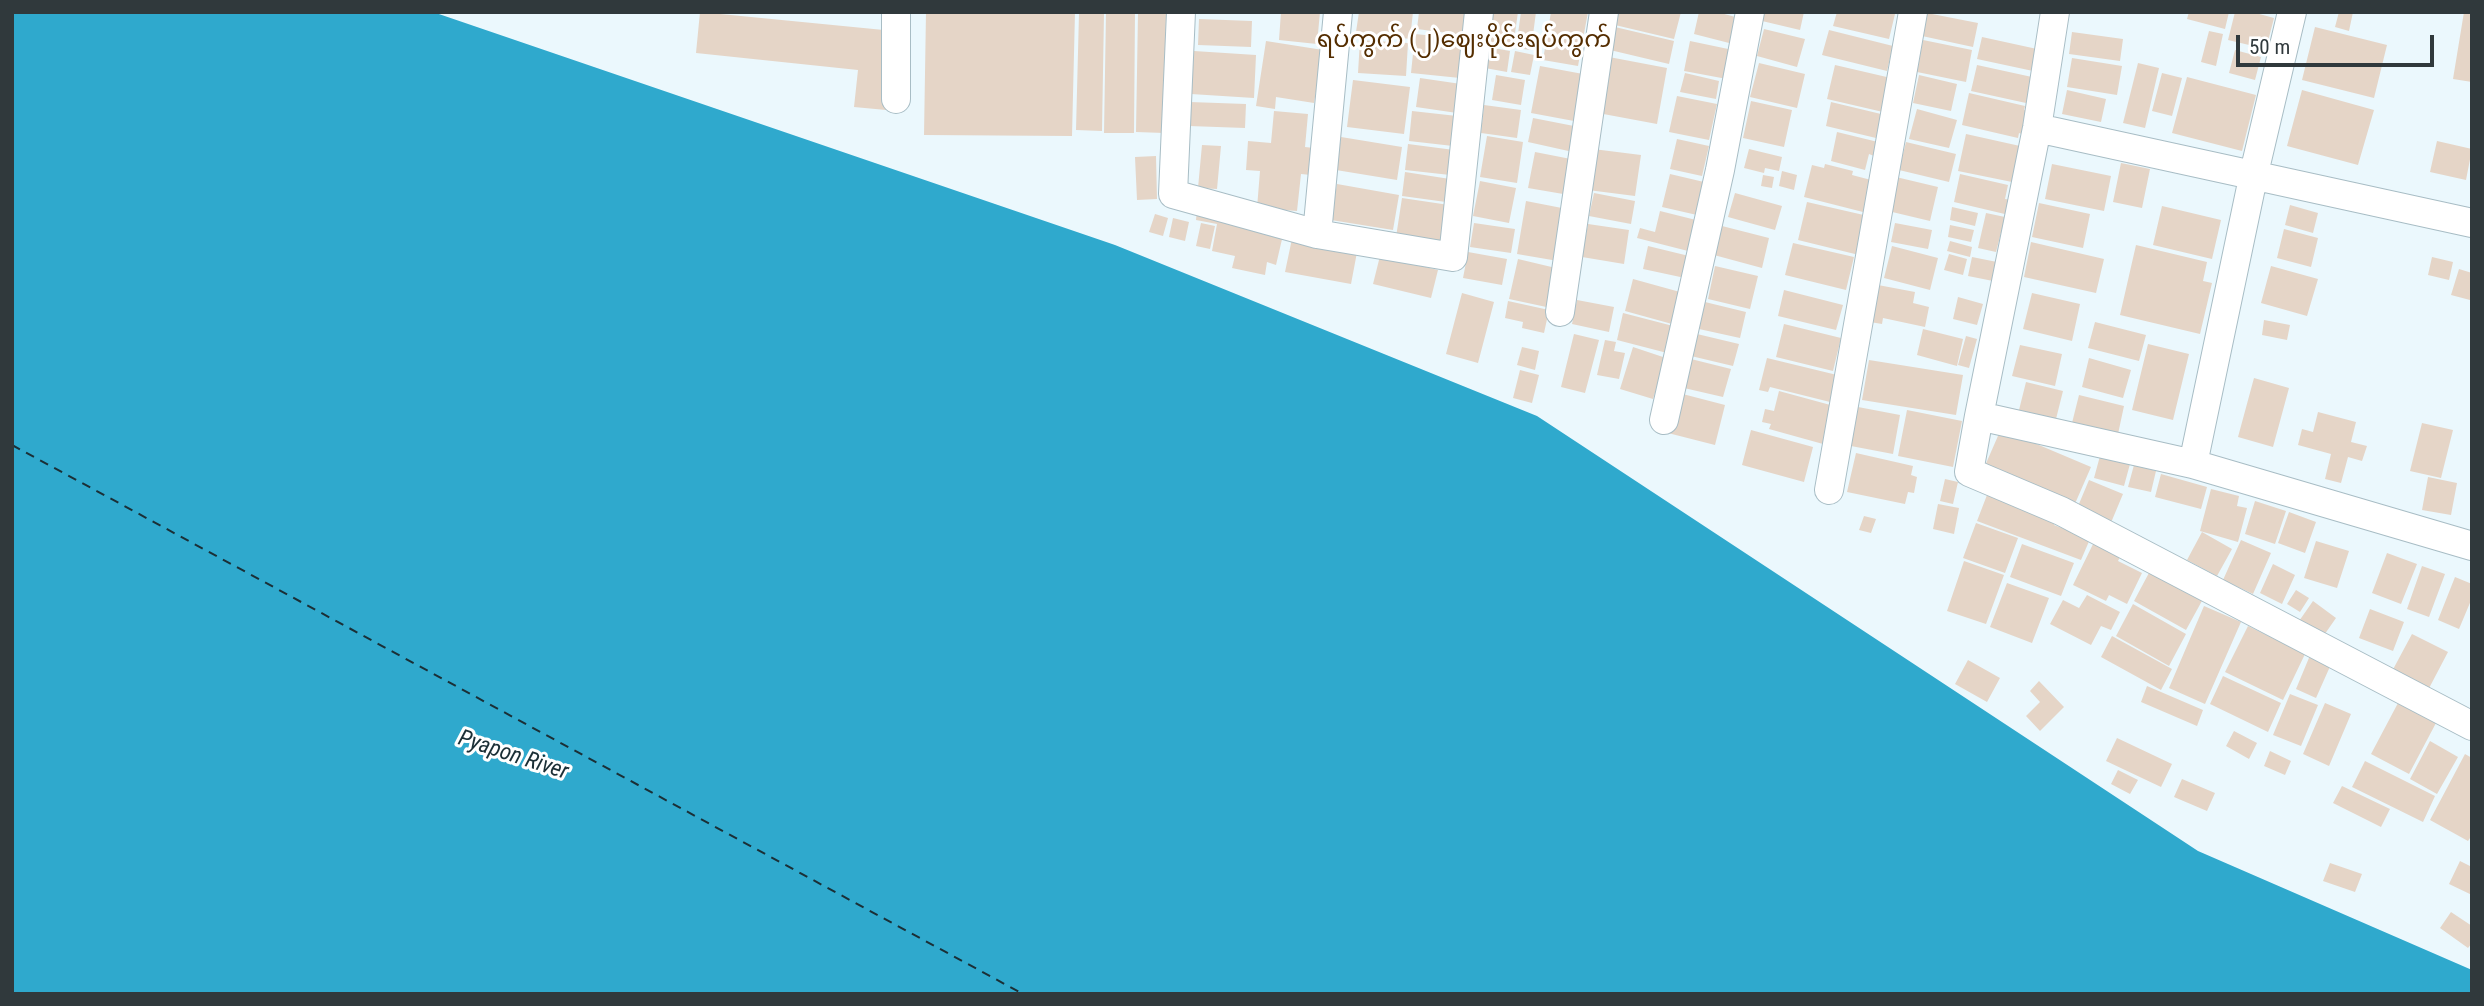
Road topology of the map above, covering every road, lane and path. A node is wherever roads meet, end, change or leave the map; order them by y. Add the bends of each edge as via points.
1 (897, 12) edge
2 (1181, 12) edge
3 (1338, 12) edge
4 (1479, 12) edge
5 (1604, 12) edge
6 (1750, 12) edge
7 (1913, 12) edge
8 (2055, 12) edge
9 (2292, 12) edge
10 (896, 99) dead end
11 (2037, 128) junction
12 (2254, 173) junction
13 (2472, 223) edge
14 (1317, 233) junction
15 (1560, 312) dead end
16 (1979, 416) junction
17 (1664, 420) dead end
18 (2193, 464) junction
19 (1829, 491) dead end
20 (2472, 546) edge
21 (2472, 726) edge

1 - 10 street
2 - 14 street via 1173,194
3 - 14 street
4 - 14 street via 1453,257
5 - 15 street
6 - 17 street
7 - 19 street
8 - 11 street
9 - 12 street
11 - 12 street
11 - 16 street
12 - 13 street
12 - 18 street
16 - 18 street
16 - 21 street via 1969,472 2061,511
18 - 20 street

